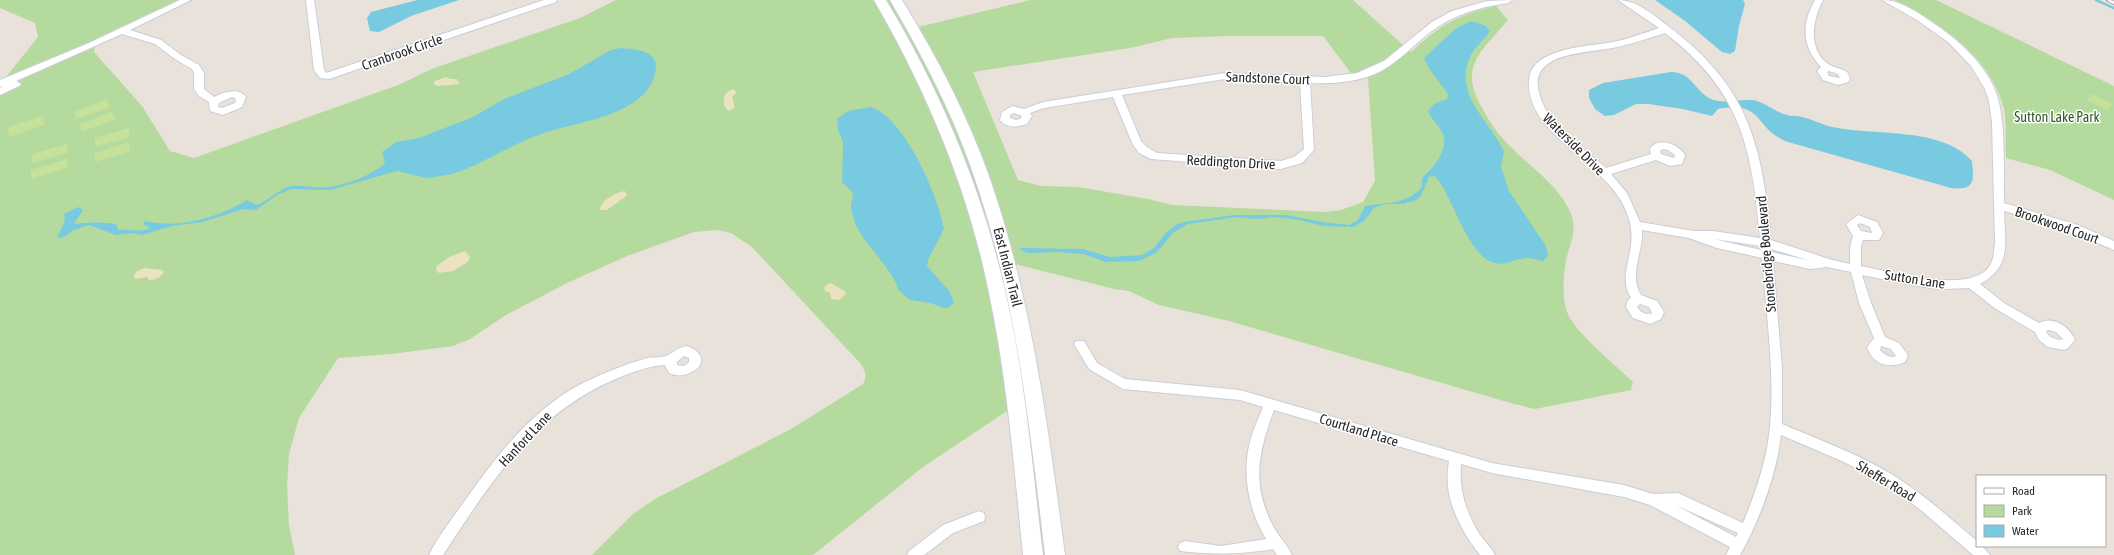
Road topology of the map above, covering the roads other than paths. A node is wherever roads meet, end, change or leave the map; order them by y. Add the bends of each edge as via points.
1 (187, 0) edge
2 (310, 0) edge
3 (553, 0) edge
4 (880, 0) edge
5 (896, 0) edge
6 (1508, 0) edge
7 (1622, 0) edge
8 (1819, 0) edge
9 (1886, 0) edge
10 (1493, 1) edge
11 (152, 17) junction
12 (1666, 29) junction
13 (122, 31) junction
14 (151, 39) junction
15 (80, 50) junction
16 (1827, 68) dead end
17 (1305, 80) junction
18 (0, 84) edge
19 (0, 92) edge
20 (1116, 93) junction
21 (214, 101) dead end
22 (1024, 112) dead end
23 (1657, 156) dead end
24 (1603, 173) junction
25 (1999, 205) junction
26 (1636, 225) junction
27 (1859, 235) dead end
28 (2114, 246) edge
29 (1766, 250) junction
30 (1856, 268) junction
31 (1971, 284) junction
32 (1638, 299) dead end
33 (2040, 329) dead end
34 (1881, 341) dead end
35 (1080, 344) dead end
36 (671, 360) dead end
37 (1270, 404) junction
38 (1776, 427) junction
39 (1455, 459) junction
40 (1653, 500) junction
41 (979, 517) dead end
42 (1746, 531) junction
43 (1276, 543) junction
44 (1185, 547) dead end
45 (1736, 550) edge
46 (436, 555) edge
47 (914, 555) edge
48 (1033, 555) edge
49 (1054, 555) edge
50 (1285, 555) edge
51 (1488, 555) edge
52 (1983, 555) edge

1 - 11 street
2 - 3 street, Cranbrook Circle via 319,70 323,76 329,76
4 - 48 main road, East Indian Trail via 909,49 938,107 964,173 987,250 1010,359
5 - 49 main road, East Indian Trail via 931,60 954,107 975,156 1001,235 1031,371
6 - 10 street, Sandstone Court
7 - 12 street, Stonebridge Boulevard
8 - 16 street via 1812,12 1808,31 1818,57
9 - 25 street via 1920,18 1950,40 1974,64 1990,89 1997,122
10 - 17 street, Sandstone Court via 1454,14 1435,24 1395,58 1374,71 1343,79
11 - 13 street
11 - 14 street via 148,24 148,35
12 - 24 street, Waterside Drive via 1630,41 1552,58 1542,63 1535,71 1532,85 1539,108 1555,128
12 - 29 street, Stonebridge Boulevard via 1699,59 1731,99 1749,135 1755,155
13 - 14 street
13 - 15 street
14 - 21 street via 196,67 199,73 199,89 202,94
15 - 18 street
15 - 19 street
17 - 20 street, Sandstone Court via 1245,76 1214,77
17 - 20 street, Reddington Drive via 1309,150 1298,160 1281,165 1155,156 1143,150 1137,143
20 - 22 street, Sandstone Court via 1043,105
23 - 24 street
24 - 26 street, Waterside Drive via 1623,196
25 - 28 street, Brookwood Court via 2074,228
25 - 31 street via 1999,258 1992,270
26 - 29 street, Sutton Lane via 1690,234 1717,244
26 - 32 street, Waterside Drive via 1637,245 1629,280
27 - 30 street via 1855,244
29 - 30 street, Sutton Lane via 1810,265 1827,263
29 - 38 street, Stonebridge Boulevard via 1776,377
30 - 31 street, Sutton Lane via 1923,283
30 - 34 street via 1872,321
31 - 33 street via 2000,306
35 - 37 street, Courtland Place via 1093,366 1123,384 1229,393
36 - 46 street, Hanford Lane via 647,363 598,381 557,406 534,426 489,479
37 - 39 street, Courtland Place
37 - 43 street via 1257,440 1252,480 1261,514
38 - 42 street, Stonebridge Boulevard via 1762,490
38 - 52 street, Sheffer Road via 1866,467 1889,480 1924,504
39 - 40 street, Courtland Place via 1513,472 1604,487
39 - 51 street via 1454,485 1457,500 1477,541
40 - 42 street, Courtland Place via 1678,499
40 - 45 street, Courtland Place
41 - 47 street via 948,529
42 - 45 street, Stonebridge Boulevard
43 - 44 street via 1221,552
43 - 50 street

